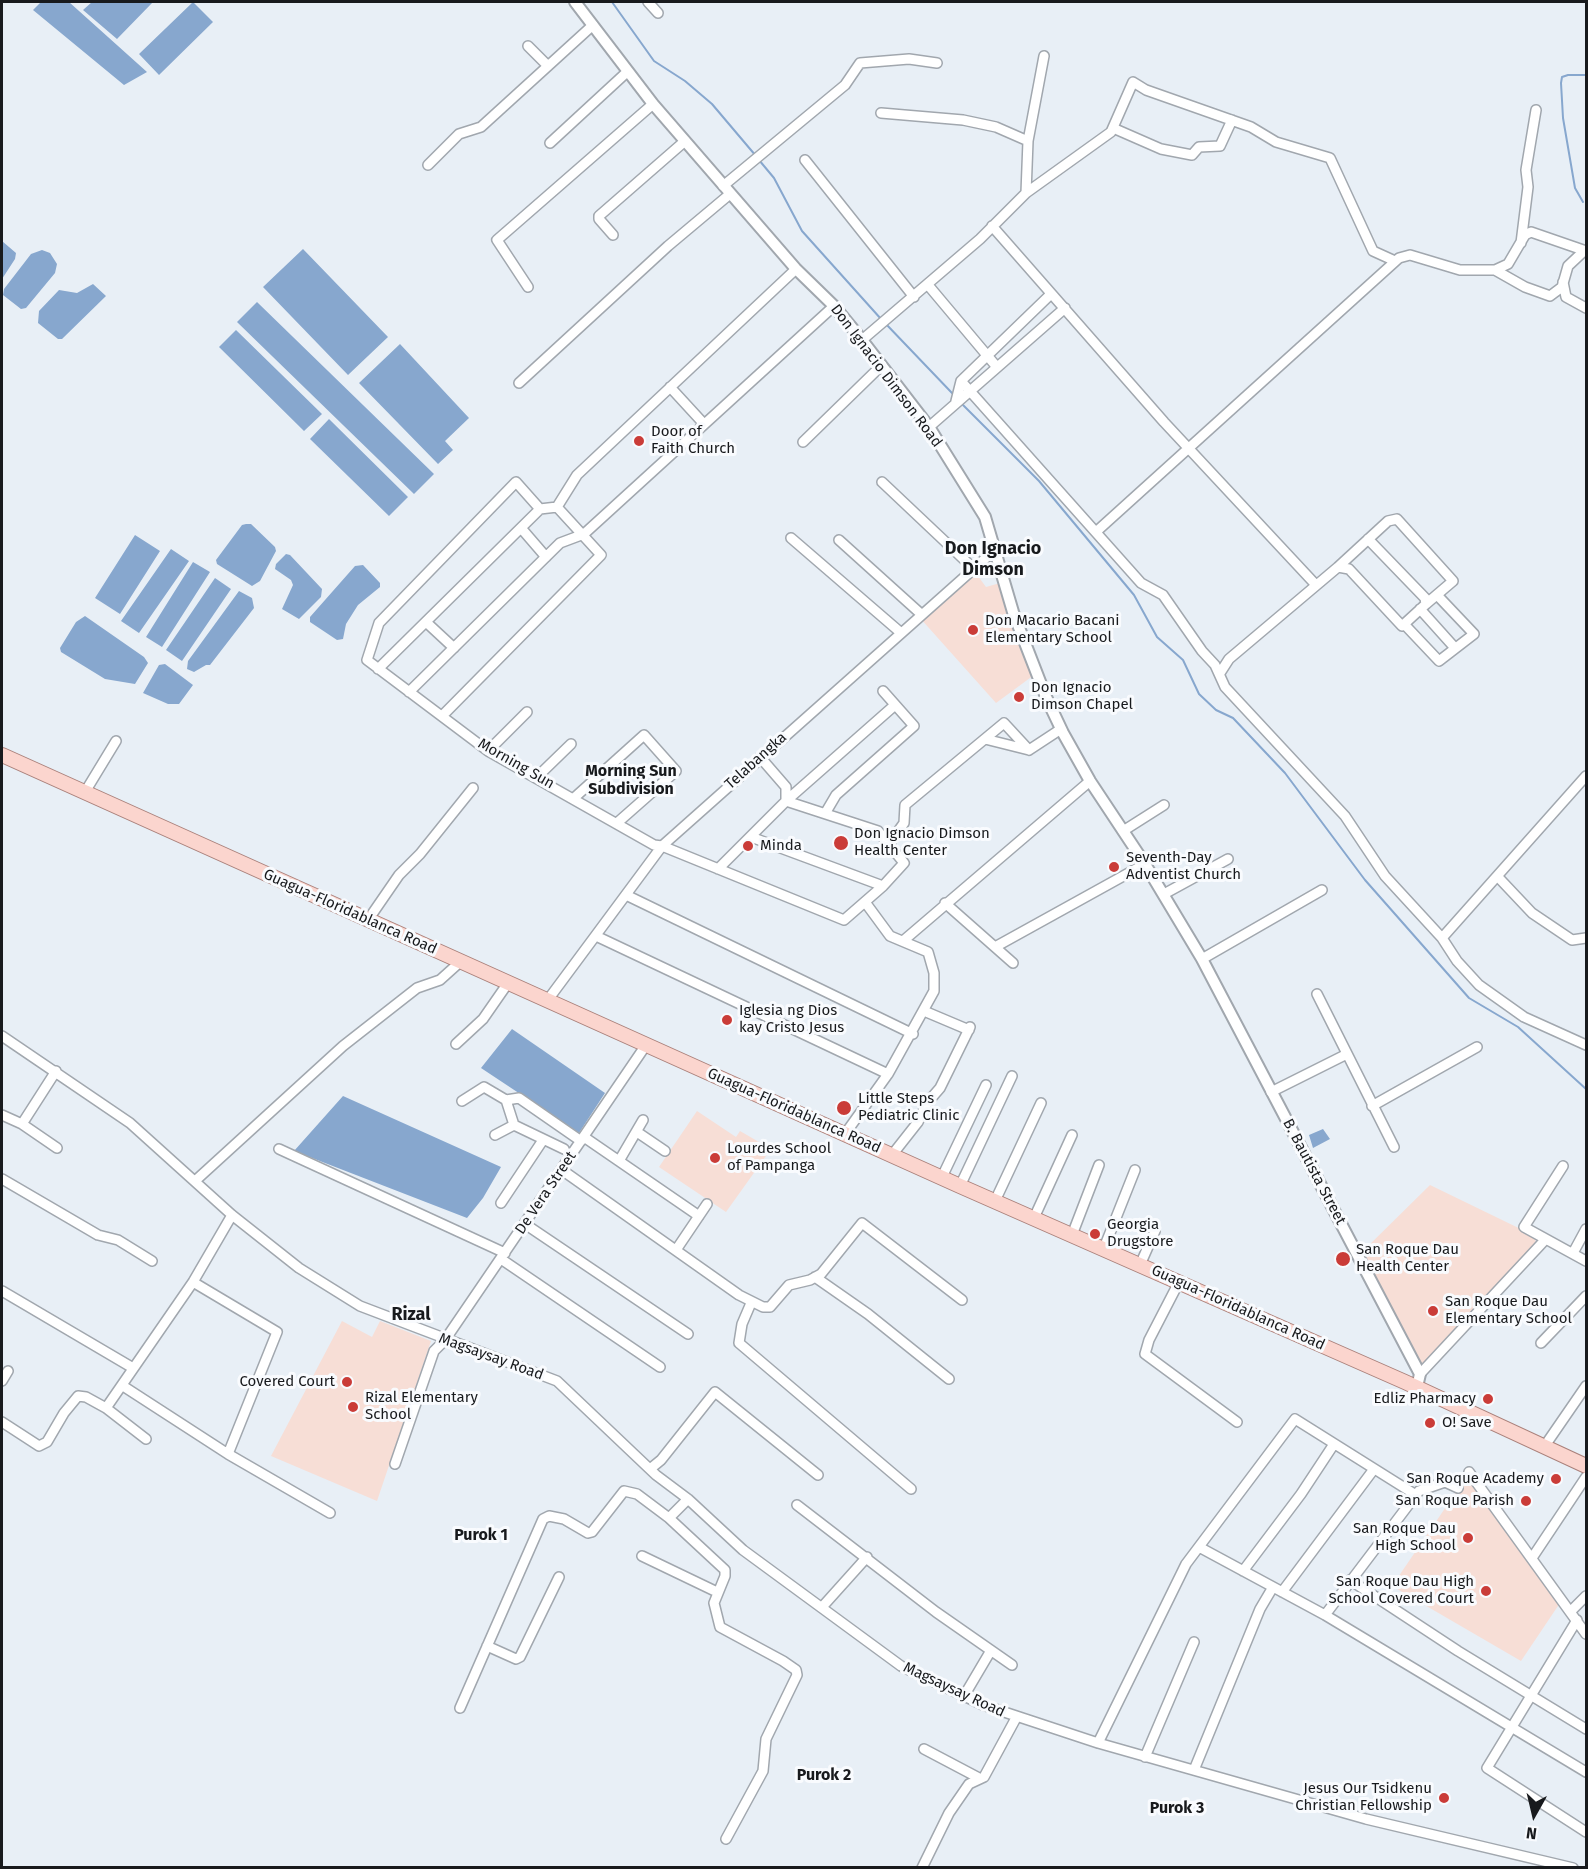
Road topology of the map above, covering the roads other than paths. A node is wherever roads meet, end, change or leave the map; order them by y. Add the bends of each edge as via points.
1 (575, 2) edge
2 (648, 2) edge
3 (658, 13) dead end
4 (593, 25) junction
5 (528, 46) dead end
6 (1044, 56) dead end
7 (937, 63) dead end
8 (548, 66) junction
9 (627, 72) junction
10 (653, 104) junction
11 (1536, 111) dead end
12 (881, 113) dead end
13 (1232, 120) junction
14 (1113, 128) junction
15 (685, 141) junction
16 (1028, 141) junction
17 (550, 142) dead end
18 (805, 160) dead end
19 (428, 165) dead end
20 (727, 190) junction
21 (1026, 193) junction
22 (992, 226) junction
23 (613, 235) dead end
24 (1521, 243) junction
25 (1585, 251) edge
26 (1395, 261) junction
27 (796, 269) junction
28 (1495, 270) junction
29 (1563, 282) junction
30 (928, 285) junction
31 (528, 287) dead end
32 (1051, 294) junction
33 (914, 297) junction
34 (834, 306) junction
35 (1065, 308) junction
36 (1587, 308) edge
37 (862, 340) junction
38 (986, 354) junction
39 (882, 365) junction
40 (996, 366) junction
41 (961, 381) junction
42 (519, 383) dead end
43 (670, 387) junction
44 (971, 393) junction
45 (956, 401) junction
46 (704, 424) junction
47 (929, 428) junction
48 (803, 442) dead end
49 (1189, 447) junction
50 (882, 482) dead end
51 (557, 507) junction
52 (540, 509) junction
53 (521, 528) junction
54 (1097, 531) junction
55 (584, 534) junction
56 (790, 538) dead end
57 (1368, 539) junction
58 (839, 540) dead end
59 (996, 549) junction
60 (546, 557) junction
61 (1338, 567) junction
62 (974, 568) junction
63 (1316, 585) junction
64 (1437, 595) junction
65 (1423, 607) junction
66 (921, 614) junction
67 (426, 622) junction
68 (1404, 624) junction
69 (900, 632) junction
70 (454, 648) junction
71 (1455, 648) junction
72 (378, 669) junction
73 (1220, 673) junction
74 (883, 691) dead end
75 (409, 692) junction
76 (894, 705) junction
77 (527, 712) dead end
78 (443, 715) junction
79 (1062, 729) junction
80 (984, 739) junction
81 (116, 741) dead end
82 (571, 744) dead end
83 (1029, 750) junction
84 (488, 751) junction
85 (2, 754) edge
86 (760, 757) junction
87 (1587, 776) edge
88 (537, 777) junction
89 (1090, 782) junction
90 (473, 788) dead end
91 (85, 792) junction
92 (574, 798) junction
93 (786, 801) junction
94 (1164, 805) dead end
95 (826, 812) junction
96 (617, 823) junction
97 (1123, 831) junction
98 (751, 837) junction
99 (889, 844) junction
100 (662, 846) junction
101 (1228, 859) dead end
102 (1145, 864) junction
103 (718, 869) junction
104 (1498, 877) junction
105 (883, 886) junction
106 (1322, 890) dead end
107 (1164, 894) junction
108 (626, 895) junction
109 (865, 902) junction
110 (945, 903) junction
111 (368, 920) junction
112 (596, 936) junction
113 (1442, 938) junction
114 (1587, 938) edge
115 (903, 941) junction
116 (995, 947) junction
117 (1202, 959) junction
118 (460, 962) junction
119 (1014, 963) dead end
120 (508, 983) junction
121 (1317, 994) dead end
122 (547, 1000) junction
123 (924, 1011) junction
124 (913, 1034) junction
125 (2, 1036) edge
126 (456, 1044) dead end
127 (646, 1045) junction
128 (1587, 1045) edge
129 (1477, 1047) dead end
130 (1347, 1054) junction
131 (56, 1071) junction
132 (888, 1074) junction
133 (1012, 1076) dead end
134 (986, 1085) dead end
135 (1271, 1092) junction
136 (506, 1100) junction
137 (462, 1101) dead end
138 (1041, 1103) dead end
139 (1372, 1106) junction
140 (2, 1115) edge
141 (643, 1120) dead end
142 (22, 1124) junction
143 (514, 1125) junction
144 (637, 1132) junction
145 (845, 1134) junction
146 (495, 1135) dead end
147 (1072, 1135) dead end
148 (583, 1139) junction
149 (543, 1140) junction
150 (1394, 1147) dead end
151 (57, 1148) dead end
152 (279, 1149) dead end
153 (567, 1151) junction
154 (665, 1151) dead end
155 (892, 1155) junction
156 (619, 1161) junction
157 (1099, 1165) dead end
158 (1563, 1167) dead end
159 (562, 1170) junction
160 (1135, 1170) dead end
161 (942, 1177) junction
162 (2, 1179) edge
163 (195, 1182) junction
164 (960, 1186) junction
165 (995, 1200) junction
166 (501, 1203) dead end
167 (707, 1204) dead end
168 (232, 1215) junction
169 (699, 1216) junction
170 (1034, 1218) junction
171 (525, 1224) junction
172 (1587, 1229) edge
173 (1155, 1231) dead end
174 (1072, 1234) junction
175 (1544, 1241) junction
176 (1104, 1248) junction
177 (676, 1250) junction
178 (1573, 1253) junction
179 (503, 1256) junction
180 (152, 1261) dead end
181 (1587, 1261) edge
182 (1140, 1265) junction
183 (815, 1277) junction
184 (193, 1282) junction
185 (1179, 1282) junction
186 (2, 1292) edge
187 (1587, 1296) edge
188 (962, 1300) dead end
189 (752, 1303) junction
190 (688, 1334) dead end
191 (445, 1340) junction
192 (1541, 1343) dead end
193 (660, 1366) dead end
194 (134, 1368) junction
195 (8, 1371) dead end
196 (949, 1379) dead end
197 (2, 1381) edge
198 (1419, 1381) junction
199 (123, 1386) junction
200 (1587, 1386) edge
201 (105, 1408) junction
202 (2, 1422) edge
203 (1237, 1422) dead end
204 (146, 1439) dead end
205 (1335, 1444) junction
206 (1544, 1447) junction
207 (228, 1454) junction
208 (395, 1464) dead end
209 (1587, 1466) edge
210 (650, 1469) junction
211 (1374, 1469) junction
212 (1469, 1472) dead end
213 (818, 1475) dead end
214 (1587, 1477) edge
215 (1458, 1488) dead end
216 (911, 1489) dead end
217 (1416, 1495) junction
218 (688, 1499) junction
219 (797, 1505) dead end
220 (330, 1513) dead end
221 (669, 1518) junction
222 (1199, 1547) junction
223 (642, 1556) dead end
224 (867, 1557) junction
225 (1532, 1558) junction
226 (1243, 1571) junction
227 (559, 1577) dead end
228 (1350, 1580) junction
229 (1277, 1590) junction
230 (717, 1592) junction
231 (1587, 1596) edge
232 (823, 1606) junction
233 (1571, 1611) junction
234 (1325, 1615) junction
235 (1577, 1620) junction
236 (1587, 1634) edge
237 (1194, 1642) dead end
238 (487, 1646) junction
239 (990, 1652) junction
240 (1012, 1665) dead end
241 (1532, 1695) junction
242 (964, 1696) junction
243 (460, 1708) dead end
244 (1016, 1718) junction
245 (1511, 1727) junction
246 (1587, 1729) edge
247 (1098, 1743) junction
248 (924, 1749) dead end
249 (1144, 1757) junction
250 (1194, 1770) junction
251 (1587, 1772) edge
252 (979, 1778) junction
253 (1587, 1832) edge
254 (726, 1839) dead end
255 (922, 1868) edge
256 (1573, 1868) edge

1 - 4 street, Don Ignacio Dimson Road
2 - 3 street
4 - 8 street
4 - 9 street, Don Ignacio Dimson Road
5 - 8 street
6 - 16 street
7 - 20 street via 909,59 860,63 845,85 750,162
8 - 19 street via 481,127 459,134
9 - 10 street, Don Ignacio Dimson Road
9 - 17 street
10 - 15 street, Don Ignacio Dimson Road
10 - 31 street via 497,240
11 - 24 street via 1526,170 1528,187
12 - 16 street via 963,120 996,127
13 - 14 street via 1220,146 1200,147 1192,155 1161,149
13 - 14 street via 1133,82
13 - 26 street via 1276,142 1330,158 1373,250
14 - 21 street
15 - 20 street, Don Ignacio Dimson Road
15 - 23 street via 599,216
16 - 21 street
18 - 33 street
20 - 27 street, Don Ignacio Dimson Road
20 - 42 street
21 - 22 street
22 - 30 street
22 - 32 street
24 - 25 street via 1531,232
24 - 28 street via 1508,264
25 - 29 street via 1568,266
26 - 28 street via 1410,255 1460,270
26 - 49 street
27 - 34 street, Don Ignacio Dimson Road
27 - 43 street
28 - 29 street via 1550,296
29 - 36 street via 1566,297
30 - 33 street
30 - 38 street
32 - 35 street
32 - 38 street
33 - 37 street
34 - 37 street, Don Ignacio Dimson Road
34 - 46 street
35 - 40 street
35 - 49 street
37 - 39 street, Don Ignacio Dimson Road
38 - 40 street
38 - 41 street
39 - 47 street, Don Ignacio Dimson Road
39 - 48 street
40 - 44 street
41 - 44 street
41 - 45 street
43 - 46 street
43 - 51 street via 577,475
44 - 45 street
44 - 54 street
45 - 47 street
46 - 55 street
47 - 59 street, Don Ignacio Dimson Road via 984,517
49 - 54 street
49 - 63 street
50 - 62 street
51 - 52 street
51 - 55 street
52 - 53 street
52 - 72 street via 516,482 379,623 367,660
53 - 60 street
53 - 67 street
54 - 73 street via 1141,583 1163,595
55 - 60 street via 560,543
55 - 78 street via 602,555
56 - 69 street
57 - 61 street
57 - 64 street via 1388,521 1397,519 1453,581
57 - 65 street via 1425,598
58 - 66 street
59 - 62 street, Telabangka
59 - 79 street, Don Ignacio Dimson Road via 1013,612
60 - 70 street
61 - 63 street
61 - 68 street via 1349,569 1399,626
62 - 66 street, Telabangka
63 - 73 street via 1229,659
64 - 65 street
64 - 71 street via 1474,634
65 - 68 street
65 - 71 street
66 - 69 street, Telabangka
67 - 70 street
67 - 72 street
68 - 71 street via 1439,661
69 - 86 street, Telabangka
70 - 75 street
72 - 75 street, Morning Sun
73 - 113 street via 1225,687 1345,816 1384,876
74 - 76 street
75 - 78 street, Morning Sun
76 - 93 street
76 - 95 street via 914,726 836,795
77 - 84 street
78 - 84 street, Morning Sun
79 - 83 street
79 - 89 street, Don Ignacio Dimson Road
80 - 83 street
80 - 83 street via 1004,723
80 - 99 street via 905,805 904,823
81 - 91 street
82 - 88 street
84 - 88 street, Morning Sun
85 - 91 main road, Guagua-Floridablanca Road
86 - 93 street via 786,788
86 - 100 street, Telabangka
87 - 104 street
88 - 92 street, Morning Sun
89 - 97 street, Don Ignacio Dimson Road
89 - 110 street
90 - 111 street via 399,875
91 - 111 main road, Guagua-Floridablanca Road
92 - 96 street, Morning Sun
92 - 96 street via 644,735 676,771
93 - 95 street
93 - 98 street
94 - 97 street
95 - 99 street via 878,831
96 - 100 street, Morning Sun
97 - 102 street, Don Ignacio Dimson Road
98 - 103 street
98 - 105 street
99 - 105 street via 904,862
100 - 103 street, Morning Sun
100 - 108 street, Telabangka
101 - 107 street
102 - 107 street, Don Ignacio Dimson Road
102 - 116 street
103 - 109 street, Morning Sun via 844,921
104 - 113 street
104 - 114 street via 1532,913 1572,940
105 - 109 street
106 - 117 street
107 - 117 street, Don Ignacio Dimson Road
108 - 112 street, Telabangka
108 - 124 street
109 - 115 street via 890,936
110 - 115 street
110 - 116 street
111 - 118 main road, Guagua-Floridablanca Road
112 - 122 street, Telabangka
112 - 132 street
113 - 128 street via 1479,986 1524,1017
115 - 123 street via 928,952 931,958 934,991
116 - 119 street
117 - 135 street, B. Bautista Street
118 - 120 main road, Guagua-Floridablanca Road
118 - 163 street via 440,980 417,988 343,1046
120 - 122 main road, Guagua-Floridablanca Road
120 - 126 street via 483,1019
121 - 130 street
122 - 127 main road, Guagua-Floridablanca Road
123 - 124 street
123 - 155 street via 970,1029 940,1088
124 - 132 street
125 - 131 street, Magsaysay Road
127 - 145 main road, Guagua-Floridablanca Road
127 - 148 street, De Vera Street
129 - 139 street
130 - 135 street
130 - 139 street
131 - 142 street
131 - 163 street, Magsaysay Road via 130,1123
132 - 145 street
133 - 164 street
134 - 161 street
135 - 198 street, B. Bautista Street
136 - 137 street via 484,1087
136 - 143 street
136 - 148 street via 519,1098
138 - 165 street
139 - 150 street
140 - 142 street
141 - 144 street
142 - 151 street
143 - 146 street
143 - 149 street
144 - 154 street
144 - 156 street
145 - 155 main road, Guagua-Floridablanca Road
147 - 170 street
148 - 153 street, De Vera Street
148 - 156 street
149 - 153 street
149 - 166 street
152 - 179 street
153 - 159 street, De Vera Street
155 - 161 main road, Guagua-Floridablanca Road
156 - 169 street
157 - 174 street
158 - 175 street via 1524,1227
159 - 171 street, De Vera Street
159 - 177 street
160 - 176 street
161 - 164 main road, Guagua-Floridablanca Road
162 - 180 street
163 - 168 street, Magsaysay Road
164 - 165 main road, Guagua-Floridablanca Road
165 - 170 main road, Guagua-Floridablanca Road
167 - 169 street
168 - 184 street
168 - 191 street, Magsaysay Road via 299,1268 360,1306
169 - 177 street
170 - 174 main road, Guagua-Floridablanca Road
171 - 179 street, De Vera Street
171 - 190 street
172 - 178 street
173 - 182 street
174 - 176 main road, Guagua-Floridablanca Road
175 - 178 street
175 - 198 street
176 - 182 main road, Guagua-Floridablanca Road
177 - 189 street
178 - 181 street
179 - 191 street, De Vera Street
179 - 193 street
182 - 185 main road, Guagua-Floridablanca Road
183 - 188 street via 862,1223
183 - 189 street via 789,1285 770,1307
183 - 196 street
184 - 194 street
184 - 207 street via 277,1332
185 - 198 main road, Guagua-Floridablanca Road
185 - 203 street via 1145,1354
186 - 194 street
187 - 192 street
189 - 216 street via 742,1324 739,1343
191 - 208 street, De Vera Street via 434,1351 424,1375
191 - 210 street, Magsaysay Road via 557,1381
194 - 199 street
195 - 197 street
198 - 206 main road, Guagua-Floridablanca Road
199 - 201 street
199 - 207 street
200 - 206 street
201 - 202 street via 78,1396 47,1442 39,1446
201 - 204 street
205 - 211 street
205 - 222 street via 1295,1419
205 - 226 street
206 - 209 main road, Guagua-Floridablanca Road
207 - 220 street
210 - 213 street via 715,1392
210 - 218 street, Magsaysay Road
211 - 217 street
211 - 229 street
212 - 225 street
214 - 225 street
215 - 217 street via 1445,1482
217 - 228 street
218 - 221 street
218 - 232 street, Magsaysay Road via 743,1550
219 - 224 street
221 - 230 street via 725,1570
221 - 238 street via 637,1494 624,1491 592,1532 564,1519 543,1519
222 - 226 street
222 - 247 street via 1186,1564
223 - 230 street
224 - 232 street
224 - 239 street
225 - 233 street
226 - 229 street
227 - 238 street via 520,1657 516,1659
228 - 234 street
228 - 241 street
229 - 234 street
229 - 250 street via 1260,1609
230 - 254 street via 714,1603 720,1627 783,1661 797,1675 766,1739 763,1771
231 - 233 street
232 - 242 street, Magsaysay Road via 901,1666
233 - 235 street
234 - 245 street
235 - 236 street
235 - 241 street
237 - 249 street
238 - 243 street
239 - 240 street
239 - 242 street
241 - 245 street
241 - 246 street
242 - 244 street, Magsaysay Road
244 - 247 street, Magsaysay Road
244 - 252 street via 984,1777
245 - 251 street
245 - 253 street via 1487,1768
247 - 249 street, Magsaysay Road
248 - 252 street
249 - 250 street, Magsaysay Road
250 - 256 street, Magsaysay Road via 1366,1819
252 - 255 street via 969,1784 949,1813

